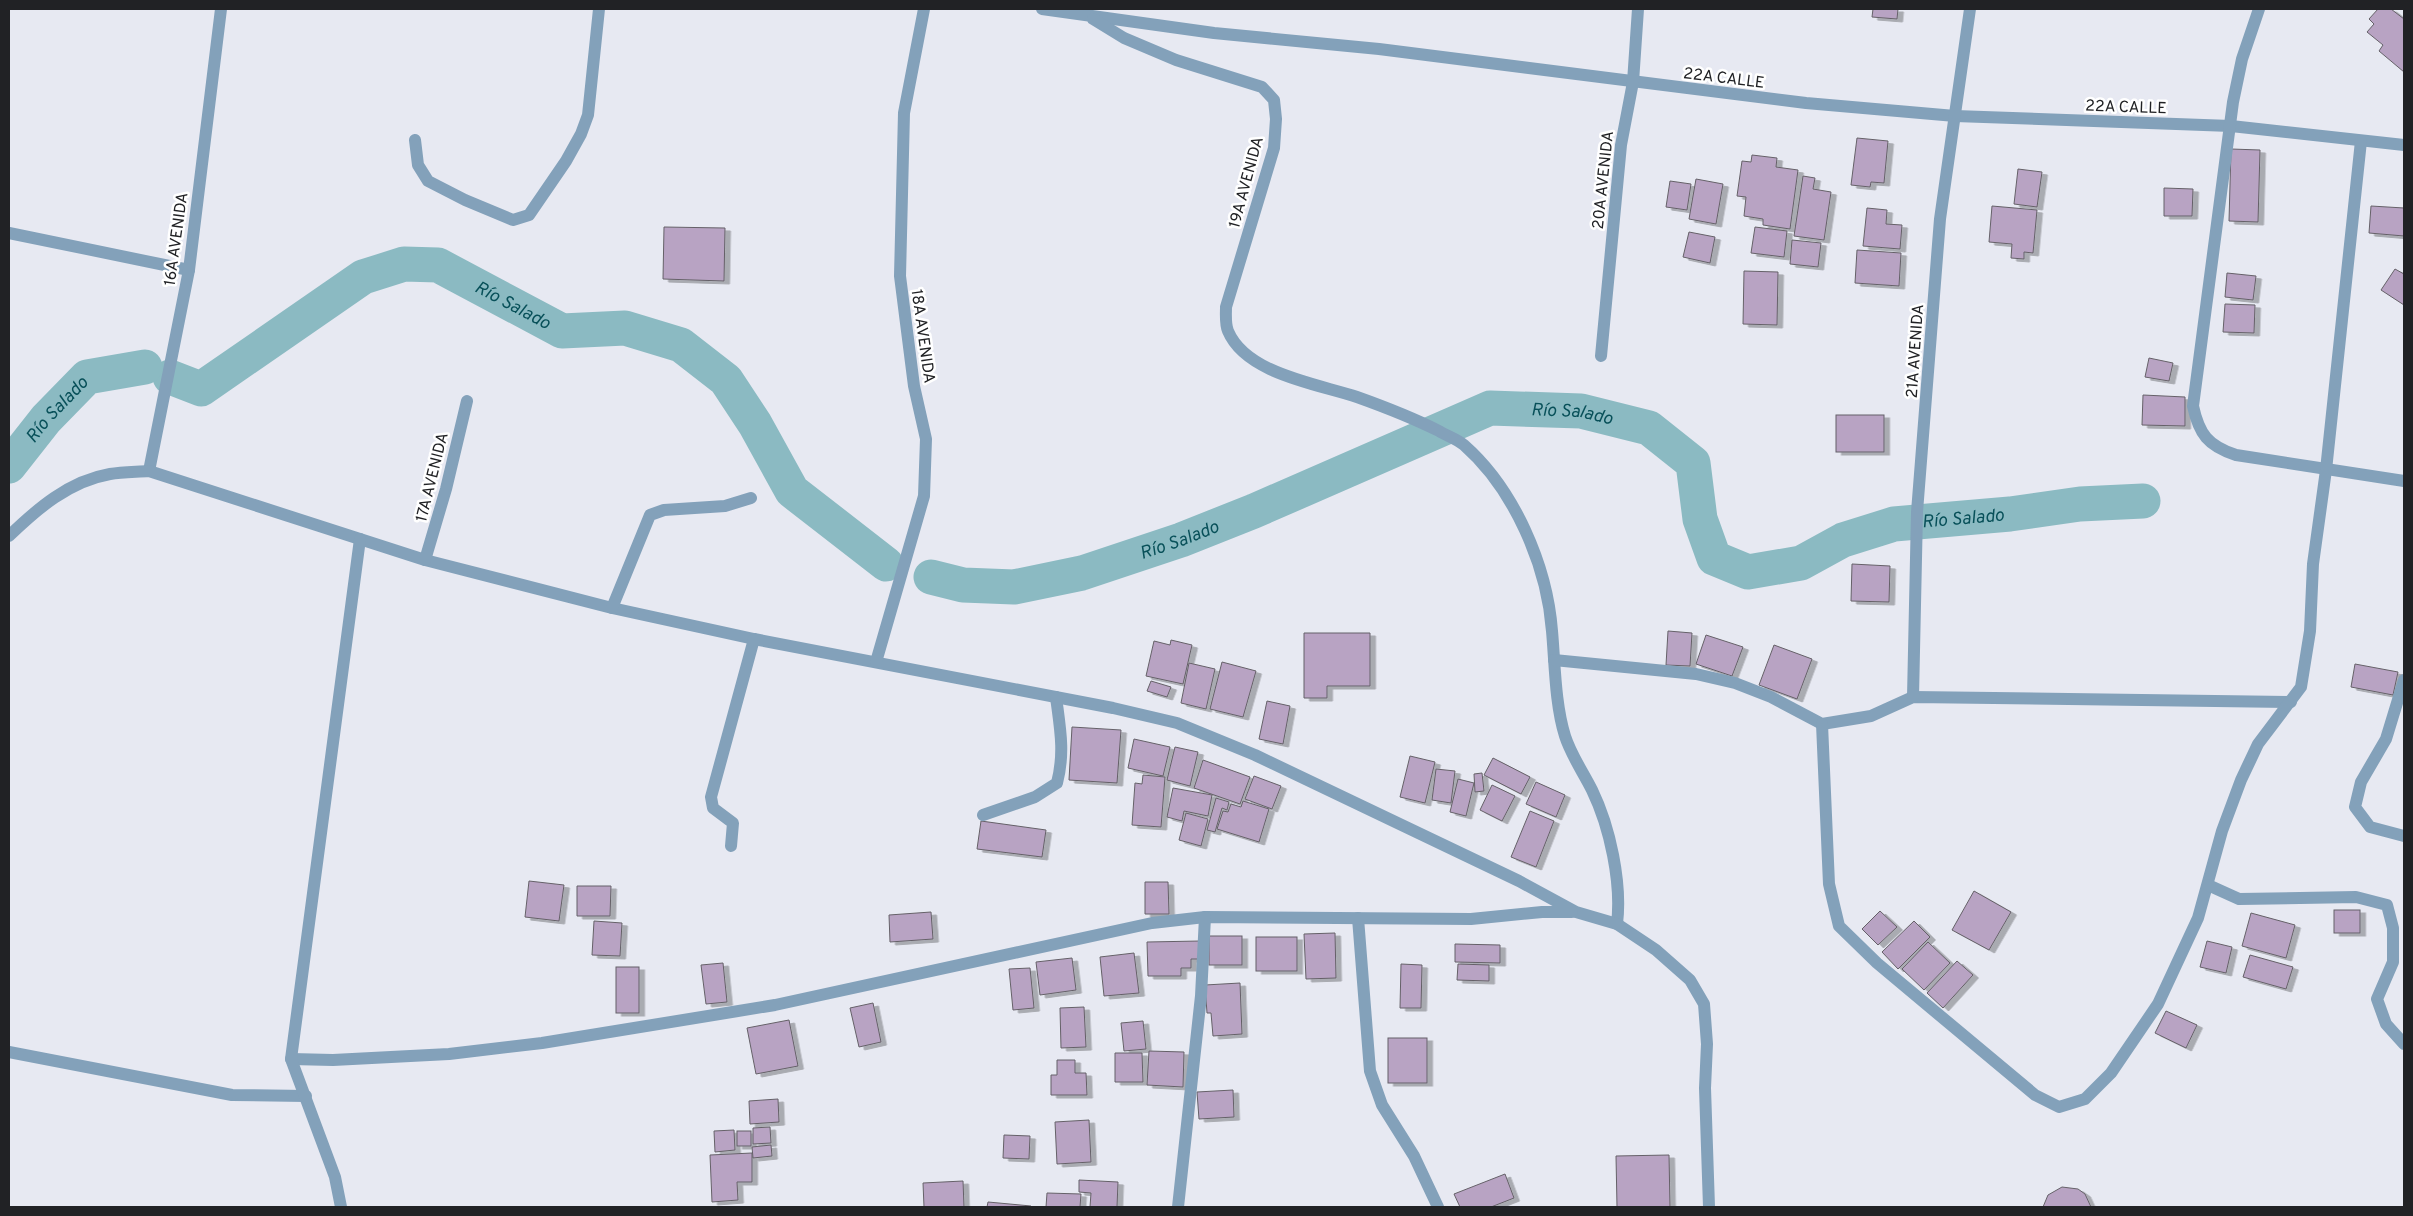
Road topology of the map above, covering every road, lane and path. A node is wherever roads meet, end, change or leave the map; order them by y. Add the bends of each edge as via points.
1 (221, 9) edge
2 (598, 9) edge
3 (924, 9) edge
4 (1042, 9) edge
5 (1638, 9) edge
6 (1970, 9) edge
7 (2258, 9) edge
8 (1088, 16) junction
9 (1633, 82) junction
10 (1955, 116) junction
11 (2231, 126) junction
12 (415, 140) dead end
13 (2361, 141) junction
14 (2404, 145) edge
15 (9, 233) edge
16 (189, 270) junction
17 (1601, 356) dead end
18 (467, 401) dead end
19 (2326, 470) junction
20 (149, 471) junction
21 (2404, 481) edge
22 (751, 498) dead end
23 (9, 536) edge
24 (360, 539) junction
25 (426, 560) junction
26 (612, 608) junction
27 (754, 639) junction
28 (1554, 660) junction
29 (876, 662) junction
30 (2404, 680) edge
31 (1056, 697) junction
32 (1913, 697) junction
33 (2291, 702) junction
34 (1822, 724) junction
35 (983, 815) dead end
36 (2404, 836) edge
37 (731, 846) dead end
38 (2208, 885) junction
39 (1528, 886) junction
40 (1576, 912) junction
41 (1528, 913) junction
42 (1205, 917) junction
43 (1358, 918) junction
44 (1617, 924) junction
45 (2404, 1044) edge
46 (9, 1052) edge
47 (291, 1059) junction
48 (306, 1096) junction
49 (341, 1207) edge
50 (1178, 1207) edge
51 (1438, 1207) edge
52 (1709, 1207) edge

1 - 16 street, 16A AVENIDA
2 - 12 street via 588,114 566,161 529,215 513,220 428,181 418,165
3 - 29 street, 18A AVENIDA via 904,113 900,276 914,386 926,439 924,496
4 - 8 street, 22A CALLE
5 - 9 street, 20A AVENIDA
6 - 10 street, 21A AVENIDA
7 - 11 street via 2242,58
8 - 9 street, 22A CALLE
8 - 28 street, 19A AVENIDA via 1155,52 1262,87 1274,100 1274,148 1226,307 1227,330 1241,350 1266,367 1420,421 1462,443 1493,473 1515,510 1542,572
9 - 10 street, 22A CALLE via 1806,103
9 - 17 street, 20A AVENIDA via 1621,145
10 - 11 street, 22A CALLE
10 - 32 street, 21A AVENIDA via 1940,219 1917,512
11 - 13 street, 22A CALLE
11 - 19 street via 2193,406 2198,427 2218,449
13 - 14 street, 22A CALLE
13 - 19 street
15 - 16 street
16 - 20 street, 16A AVENIDA
18 - 25 street, 17A AVENIDA
19 - 21 street
19 - 33 street via 2305,667 2301,687
20 - 23 street via 108,474 67,489 31,514
20 - 24 street
22 - 26 street via 725,506 664,510 650,516
24 - 25 street
24 - 47 street
25 - 26 street
26 - 27 street
27 - 29 street
27 - 37 street via 711,797 714,808 734,823
28 - 34 street via 1696,674 1735,683 1771,697
28 - 44 street via 1564,735 1607,830 1618,889
29 - 31 street
30 - 36 street via 2386,739 2361,782 2355,807 2370,827
31 - 35 street via 1062,742 1062,763 1057,783 1035,797
31 - 39 street via 1186,726 1256,755
32 - 33 street
32 - 34 street via 1871,716
33 - 38 street via 2258,744 2241,780 2222,831
34 - 38 street via 1829,884 1839,926 1876,963 1967,1040 2035,1095 2059,1107 2085,1099 2112,1073 2158,1004 2198,918
38 - 45 street via 2240,899 2356,897 2387,905 2392,928 2392,962 2377,999 2386,1024
39 - 40 street
39 - 41 street via 1537,902
40 - 41 street
40 - 44 street
41 - 43 street via 1471,919
42 - 43 street
42 - 47 street via 1152,923 775,1005 542,1043 449,1054
42 - 50 street via 1200,1005
43 - 51 street via 1370,1071 1382,1105 1414,1156
44 - 52 street via 1656,950 1690,980 1704,1004
46 - 48 street via 232,1095
47 - 48 street
48 - 49 street via 335,1177

